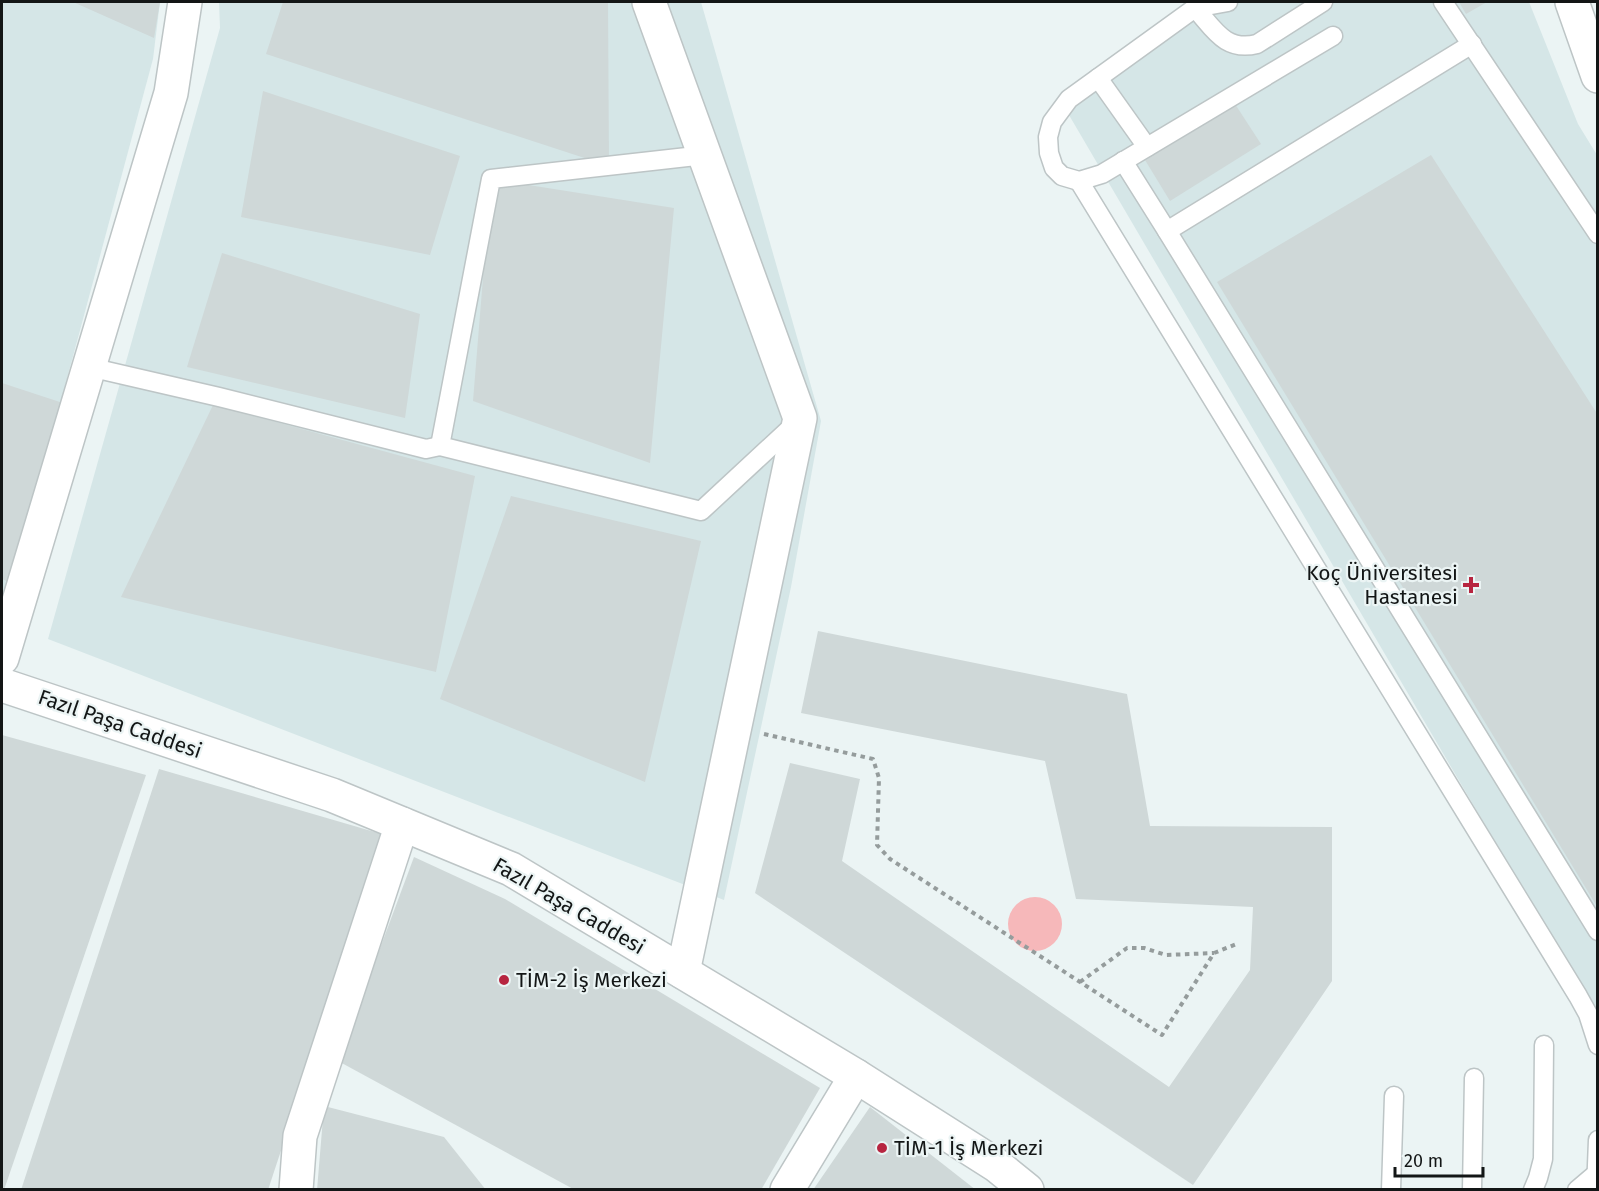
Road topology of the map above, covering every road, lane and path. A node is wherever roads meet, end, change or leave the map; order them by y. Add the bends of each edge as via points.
1 (185, 2) edge
2 (650, 2) edge
3 (1228, 2) edge
4 (1323, 2) edge
5 (1443, 2) edge
6 (1572, 2) edge
7 (1197, 5) edge
8 (1333, 36) dead end
9 (1472, 44) junction
10 (1598, 76) edge
11 (1098, 78) junction
12 (1147, 147) junction
13 (705, 155) junction
14 (1123, 161) junction
15 (1079, 181) junction
16 (1167, 231) junction
17 (1598, 234) edge
18 (89, 367) junction
19 (801, 418) junction
20 (440, 446) junction
21 (2, 658) edge
22 (2, 685) edge
23 (734, 727) junction
24 (402, 824) junction
25 (1598, 931) edge
26 (1239, 943) dead end
27 (1214, 953) junction
28 (683, 972) junction
29 (1080, 982) junction
30 (1544, 1045) dead end
31 (1598, 1045) edge
32 (856, 1076) junction
33 (1474, 1078) dead end
34 (1394, 1096) dead end
35 (1598, 1140) edge
36 (1596, 1181) edge
37 (296, 1190) edge
38 (787, 1190) edge
39 (1027, 1190) edge
40 (1391, 1190) edge
41 (1472, 1190) edge
42 (1533, 1190) edge
43 (1577, 1190) edge

1 - 18 street via 171,93
2 - 13 street
3 - 7 lane
4 - 7 lane via 1246,47 1221,38
5 - 9 lane
6 - 10 street
7 - 11 lane
8 - 12 lane
9 - 16 lane
9 - 17 lane
11 - 12 lane
11 - 15 lane via 1070,99 1052,122 1048,137 1054,168 1062,176
12 - 14 lane
13 - 19 street
13 - 20 lane via 491,179
14 - 15 lane via 1102,174
14 - 16 lane
15 - 31 lane via 1578,996
16 - 25 lane
18 - 20 lane via 426,449
18 - 21 street
19 - 20 lane via 701,511
19 - 23 street
22 - 24 street, Fazıl Paşa Caddesi via 332,795
23 - 28 street
23 - 29 path via 873,759 879,778 877,845 890,859
24 - 28 street, Fazıl Paşa Caddesi via 511,869
24 - 37 street via 300,1136
26 - 27 path
27 - 29 path via 1166,955 1144,948 1127,948
27 - 29 path via 1162,1035
28 - 32 street, Fazıl Paşa Caddesi
30 - 42 lane via 1543,1159
32 - 38 street
32 - 39 street, Fazıl Paşa Caddesi via 996,1165
33 - 41 lane
34 - 40 lane
35 - 36 lane
36 - 43 lane

